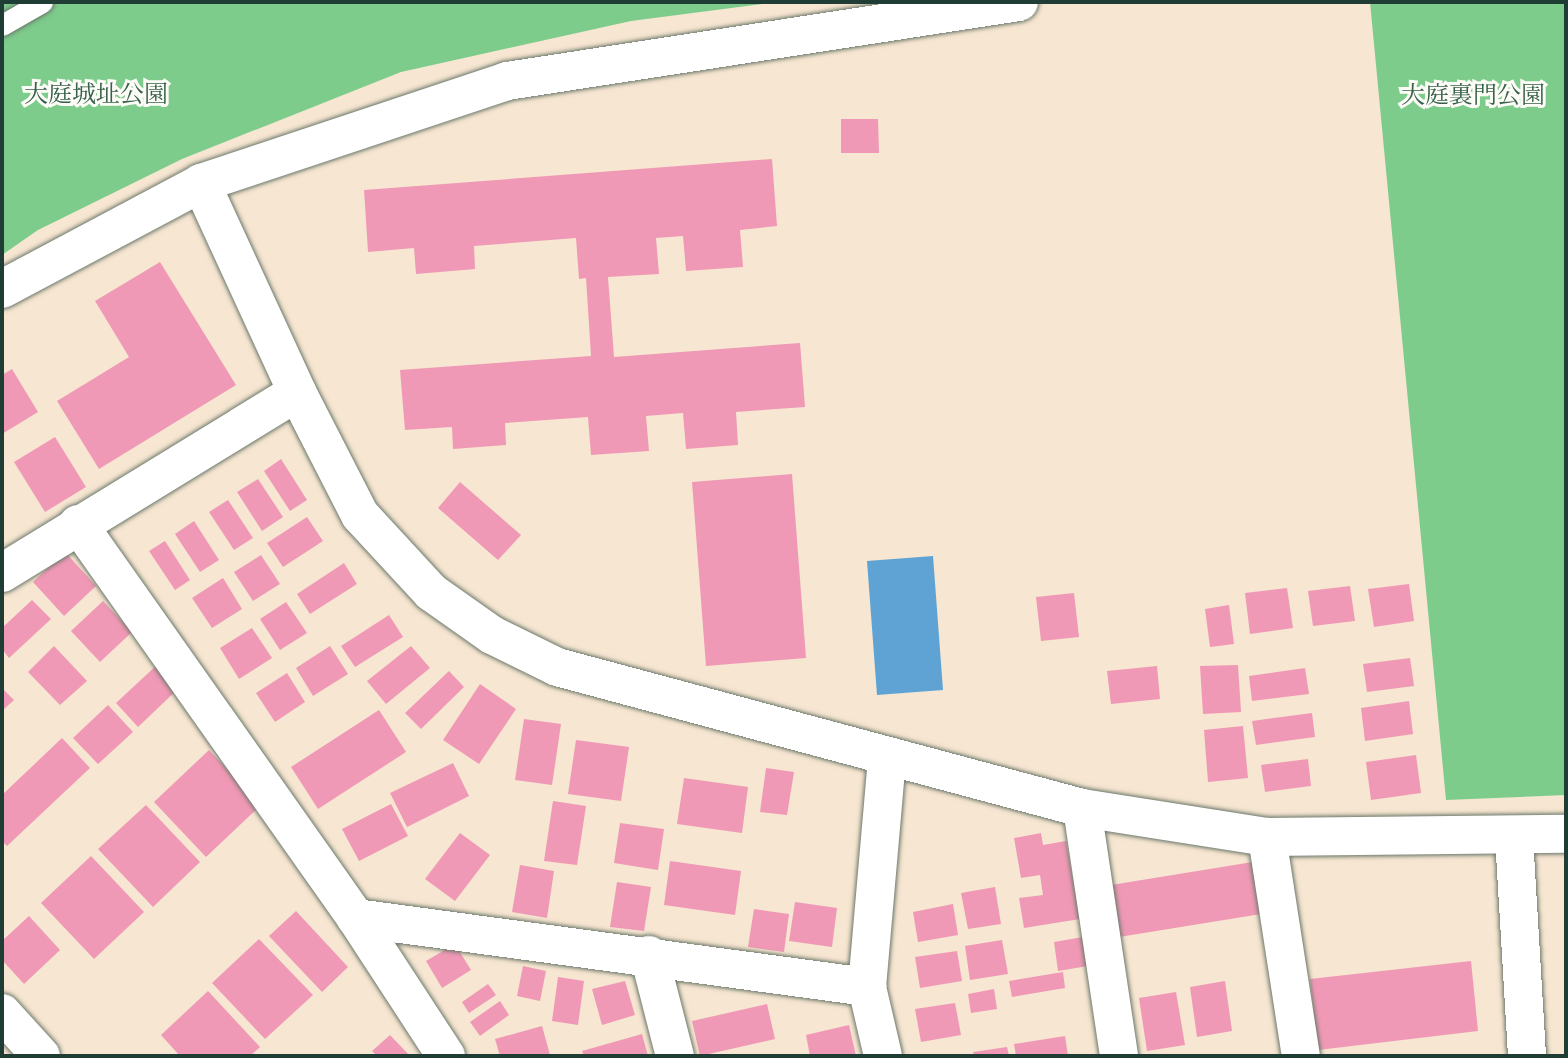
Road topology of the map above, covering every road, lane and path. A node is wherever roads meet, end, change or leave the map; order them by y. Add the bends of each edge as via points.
1 (41, 2) edge
2 (1019, 2) edge
3 (2, 25) edge
4 (201, 183) junction
5 (2, 289) edge
6 (297, 391) junction
7 (78, 524) junction
8 (2, 573) edge
9 (887, 758) junction
10 (1082, 808) junction
11 (1566, 834) edge
12 (1267, 836) junction
13 (1514, 837) junction
14 (356, 918) junction
15 (649, 955) junction
16 (867, 987) junction
17 (2, 1013) edge
18 (41, 1056) edge
19 (446, 1056) edge
20 (675, 1056) edge
21 (883, 1056) edge
22 (1119, 1056) edge
23 (1301, 1056) edge
24 (1527, 1056) edge

1 - 3 lane
2 - 4 street via 507,81
4 - 5 street
4 - 6 street
6 - 7 street
6 - 9 street via 360,515 430,592 492,635 557,667
7 - 8 street
7 - 14 street
9 - 10 street
9 - 16 street
10 - 12 street
10 - 22 street
11 - 13 street
12 - 13 street
12 - 23 street
13 - 24 street
14 - 15 street
14 - 19 street
15 - 16 street
15 - 20 street
16 - 21 street
17 - 18 street

